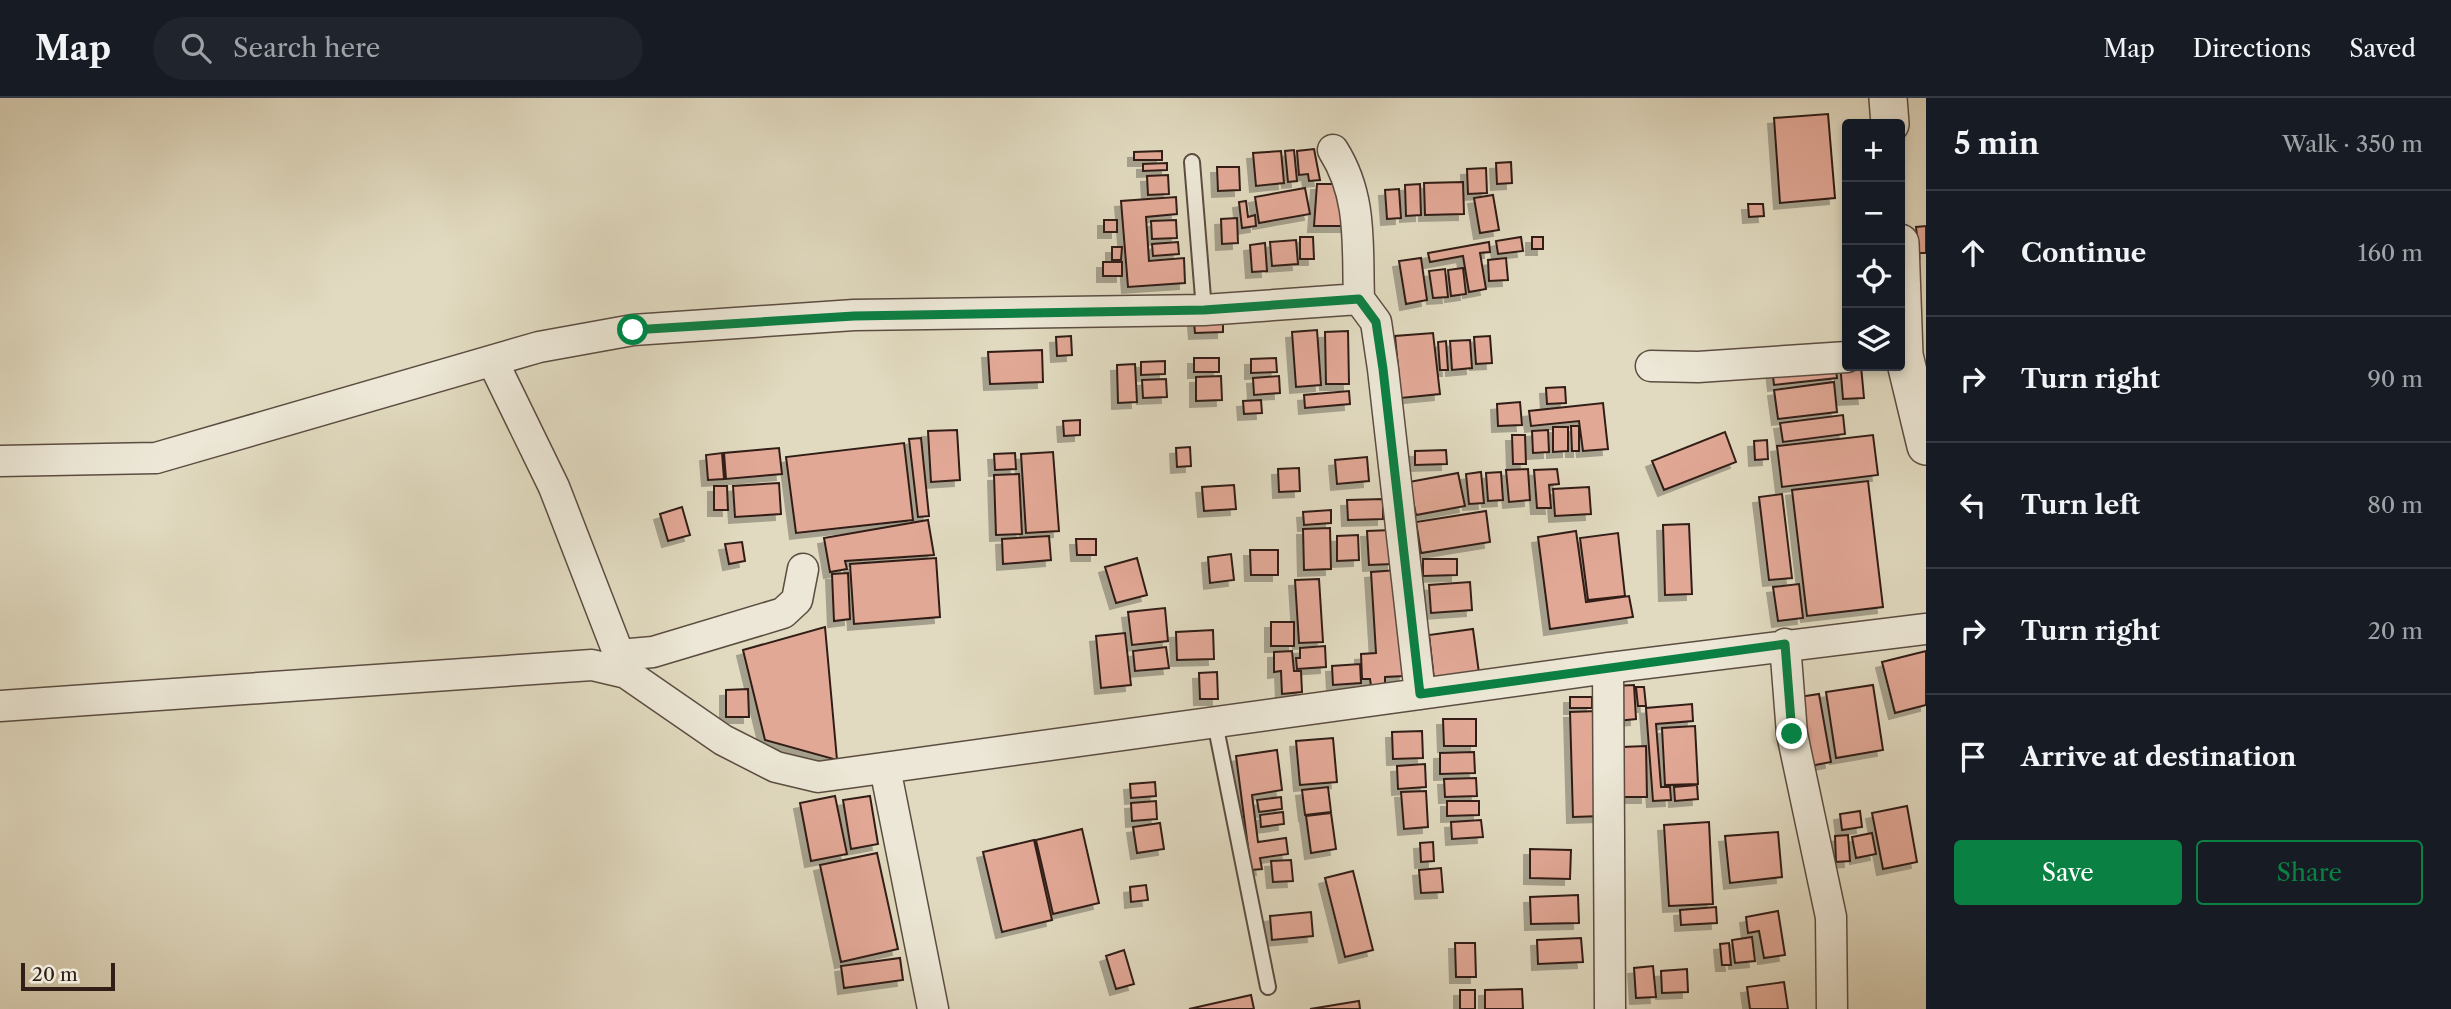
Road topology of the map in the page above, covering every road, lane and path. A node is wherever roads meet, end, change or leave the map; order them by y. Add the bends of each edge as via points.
1 (1888, 98) edge
2 (1890, 119) edge
3 (1333, 150) dead end
4 (1192, 162) dead end
5 (1900, 245) edge
6 (1359, 299) junction
7 (1901, 308) edge
8 (1204, 310) junction
9 (1842, 357) edge
10 (493, 362) junction
11 (1651, 366) dead end
12 (1905, 366) edge
13 (1926, 446) edge
14 (0, 461) edge
15 (803, 569) dead end
16 (1926, 629) edge
17 (1785, 644) junction
18 (623, 664) junction
19 (1608, 668) junction
20 (1420, 694) junction
21 (0, 706) edge
22 (1215, 723) junction
23 (885, 768) junction
24 (1269, 987) dead end
25 (933, 1009) edge
26 (1610, 1009) edge
27 (1832, 1009) edge

1 - 2 street
3 - 6 street via 1348,173 1355,197
4 - 8 lane
5 - 7 street
6 - 8 street
6 - 20 street via 1376,322
8 - 10 street via 854,316 633,330 539,347
9 - 11 street
10 - 14 street via 156,458
10 - 18 street via 554,487
12 - 13 street
15 - 18 street via 797,600 783,613
16 - 17 street
17 - 19 street
17 - 27 street via 1792,734 1831,917
18 - 21 street
18 - 23 street via 723,740 776,767 818,777
19 - 20 street
19 - 26 street
20 - 22 street
22 - 23 street
22 - 24 lane
23 - 25 street

